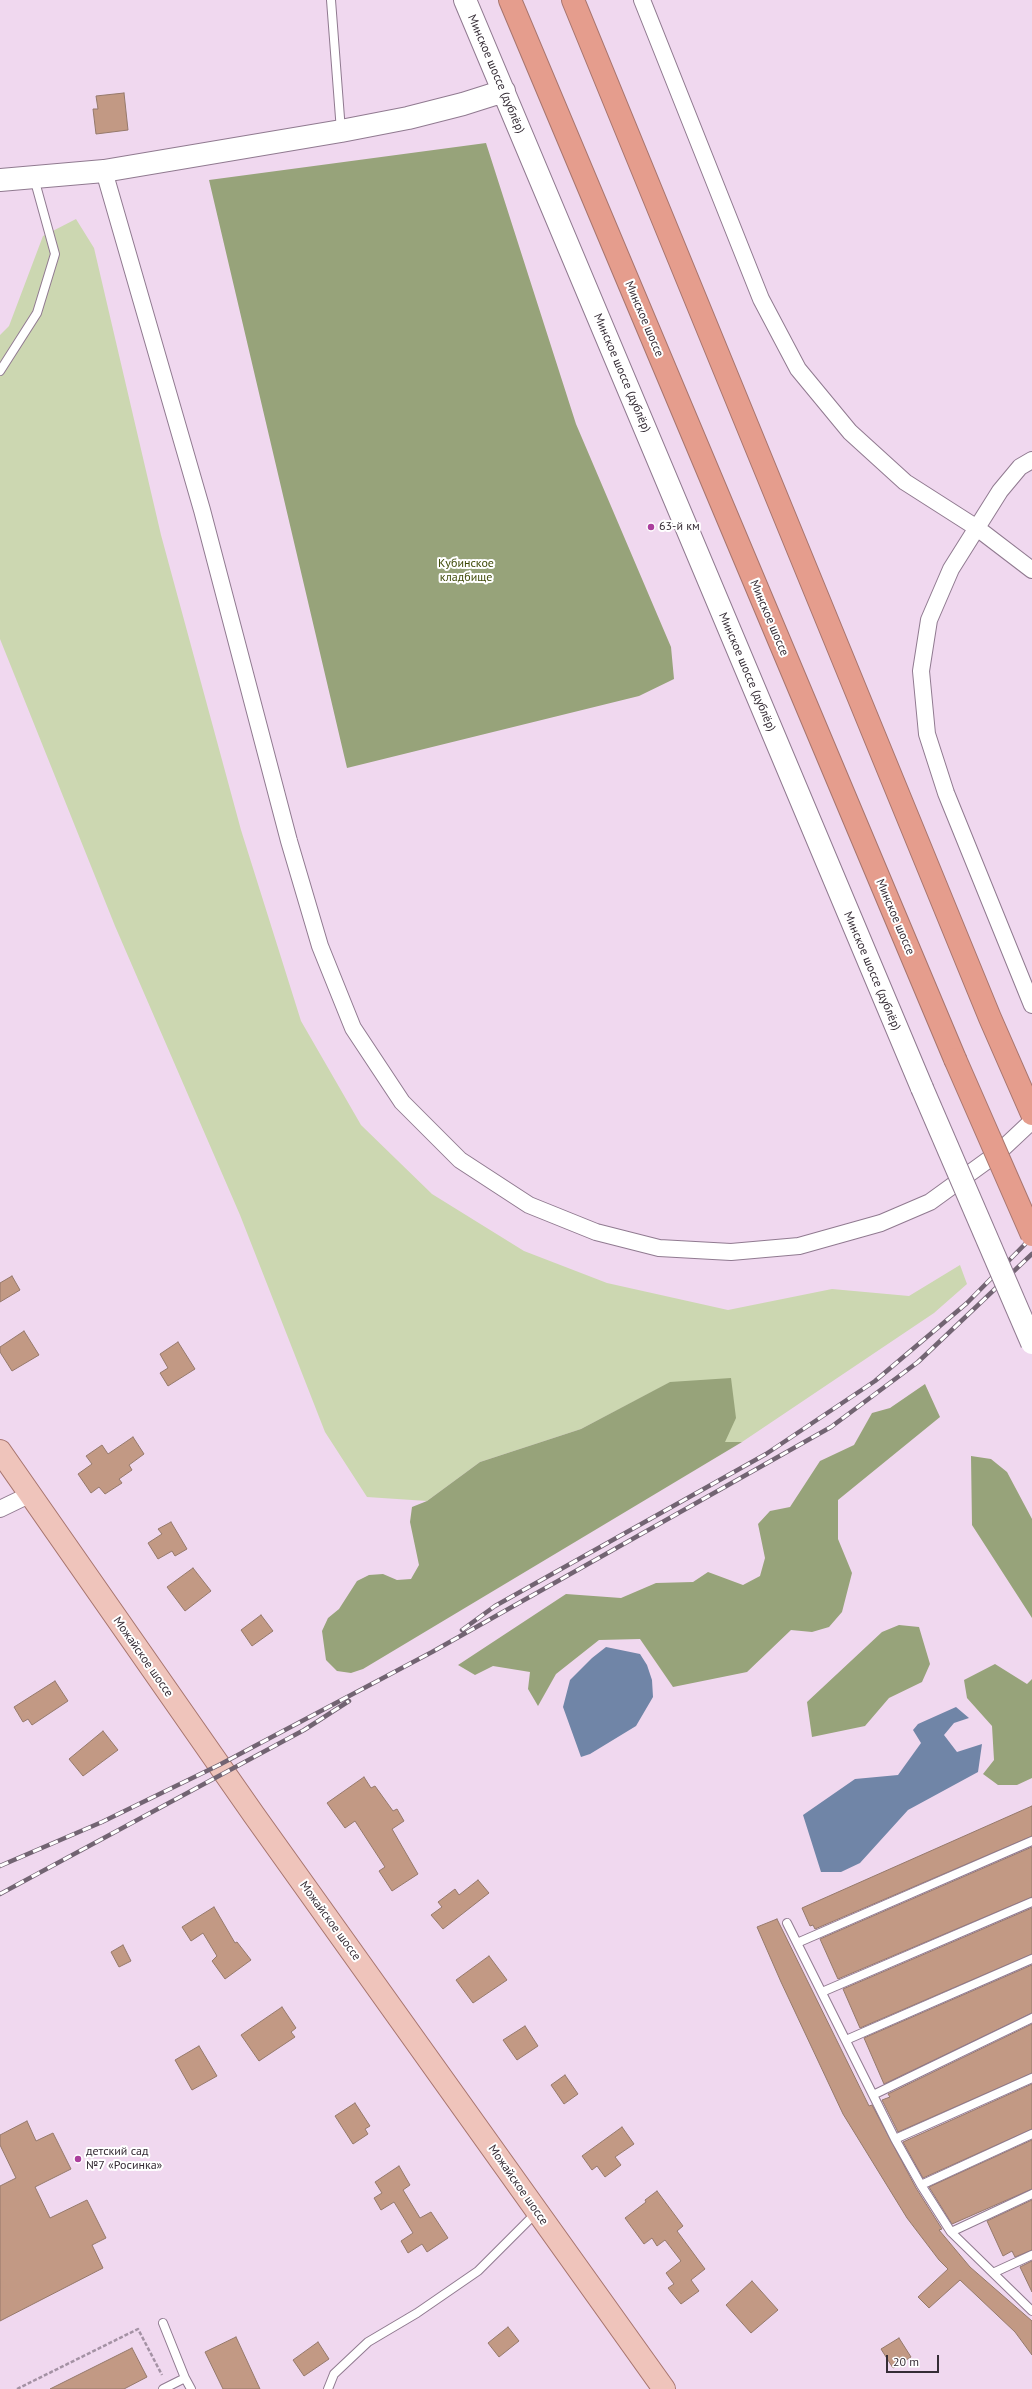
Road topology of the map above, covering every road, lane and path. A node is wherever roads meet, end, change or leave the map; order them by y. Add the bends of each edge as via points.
1 (331, 0) edge
2 (465, 0) edge
3 (510, 0) edge
4 (573, 0) edge
5 (642, 0) edge
6 (504, 91) junction
7 (341, 131) junction
8 (104, 171) junction
9 (34, 177) junction
10 (0, 180) edge
11 (0, 371) edge
12 (1032, 460) edge
13 (977, 528) junction
14 (1032, 570) edge
15 (1032, 1005) edge
16 (1032, 1114) edge
17 (1032, 1121) edge
18 (1032, 1235) edge
19 (1032, 1343) edge
20 (0, 1451) edge
21 (29, 1495) junction
22 (0, 1510) edge
23 (1032, 1841) edge
24 (1032, 1902) edge
25 (787, 1923) dead end
26 (797, 1943) junction
27 (1032, 1959) edge
28 (822, 1992) junction
29 (1032, 2018) edge
30 (846, 2040) junction
31 (1032, 2078) edge
32 (873, 2095) junction
33 (1032, 2134) edge
34 (895, 2139) junction
35 (921, 2185) junction
36 (1032, 2194) edge
37 (537, 2212) junction
38 (952, 2232) junction
39 (1032, 2255) edge
40 (995, 2272) junction
41 (1032, 2311) edge
42 (163, 2323) dead end
43 (185, 2378) junction
44 (166, 2388) edge
45 (17, 2389) edge
46 (190, 2389) edge
47 (328, 2389) edge
48 (664, 2389) edge

1 - 7 lane
2 - 6 main road, Минское шоссе (дублёр)
3 - 18 highway, Минское шоссе, bridge via 955,1059
4 - 16 highway via 990,1018
5 - 13 street via 761,299 798,369 850,432 905,482
6 - 7 main road via 408,118
6 - 19 main road, Минское шоссе (дублёр), bridge via 922,1088
7 - 8 main road
8 - 9 main road
8 - 17 street via 202,510 289,841 320,946 353,1028 402,1102 460,1160 529,1205 596,1232 659,1248 731,1252 799,1246 881,1223 930,1202 998,1152
9 - 10 main road
9 - 11 lane via 55,254 37,313
12 - 13 street via 1020,467 1000,490
13 - 14 street
13 - 15 street via 951,569 929,620 921,671 927,734 946,793
20 - 21 main road, Можайское шоссе
21 - 22 street
21 - 37 main road, Можайское шоссе
23 - 26 lane
24 - 28 lane
25 - 26 lane
26 - 28 lane
27 - 30 lane
28 - 30 lane
29 - 32 lane
30 - 32 lane
31 - 34 lane
32 - 34 lane
33 - 35 lane
34 - 35 lane
35 - 38 lane
36 - 38 lane
37 - 47 lane via 478,2271 417,2313 368,2342 334,2374
37 - 48 main road, Можайское шоссе
38 - 40 lane
39 - 40 lane
40 - 41 lane
42 - 43 lane
43 - 44 lane
43 - 46 lane
44 - 45 path via 138,2329

